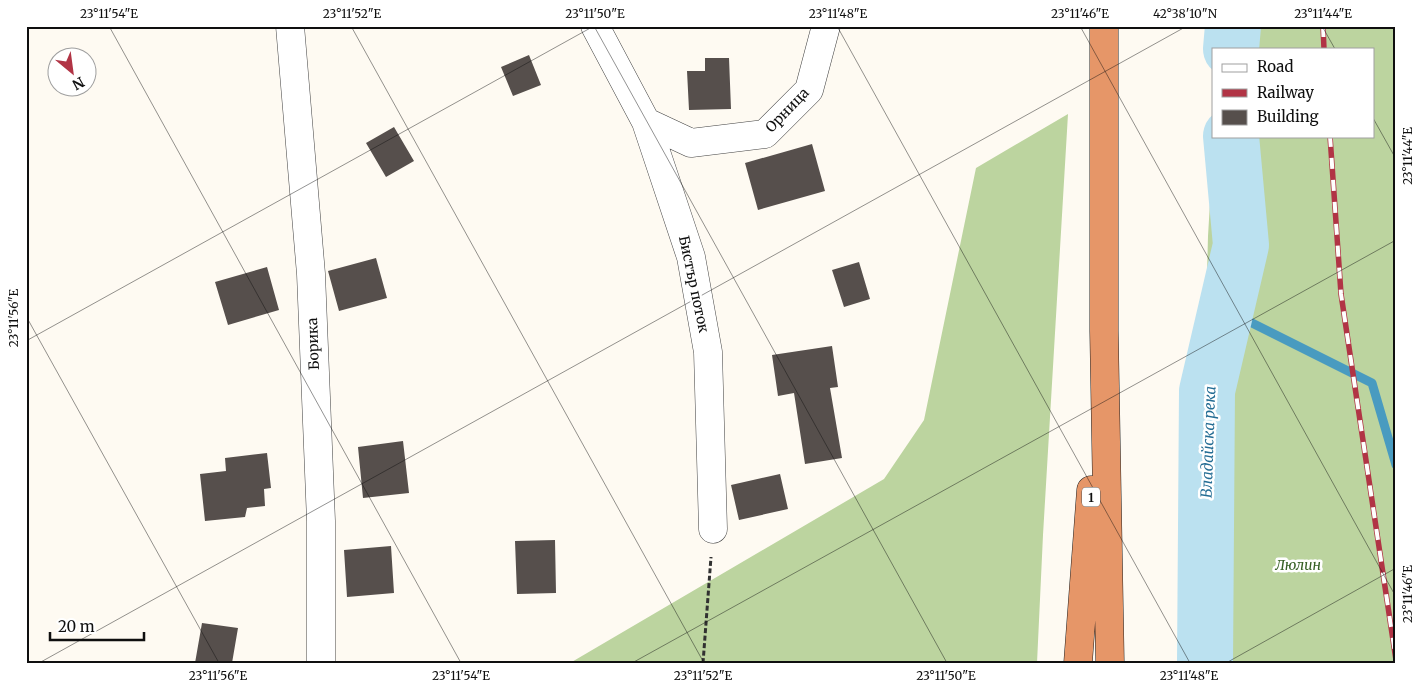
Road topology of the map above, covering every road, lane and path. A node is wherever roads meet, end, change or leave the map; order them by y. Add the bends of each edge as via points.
1 (290, 26) edge
2 (595, 26) edge
3 (826, 26) edge
4 (1104, 26) edge
5 (646, 122) junction
6 (1104, 331) junction
7 (712, 529) joint
8 (321, 663) edge
9 (704, 663) edge
10 (1078, 663) edge
11 (1110, 663) edge

1 - 8 street, Борика via 310,274 321,522
2 - 5 street, Бистър поток
3 - 5 street, Орница via 809,90 765,134 691,143
4 - 6 highway, 1
5 - 7 street, Бистър поток via 691,257 708,352
6 - 10 highway, 1
6 - 11 highway, 1
7 - 9 path

